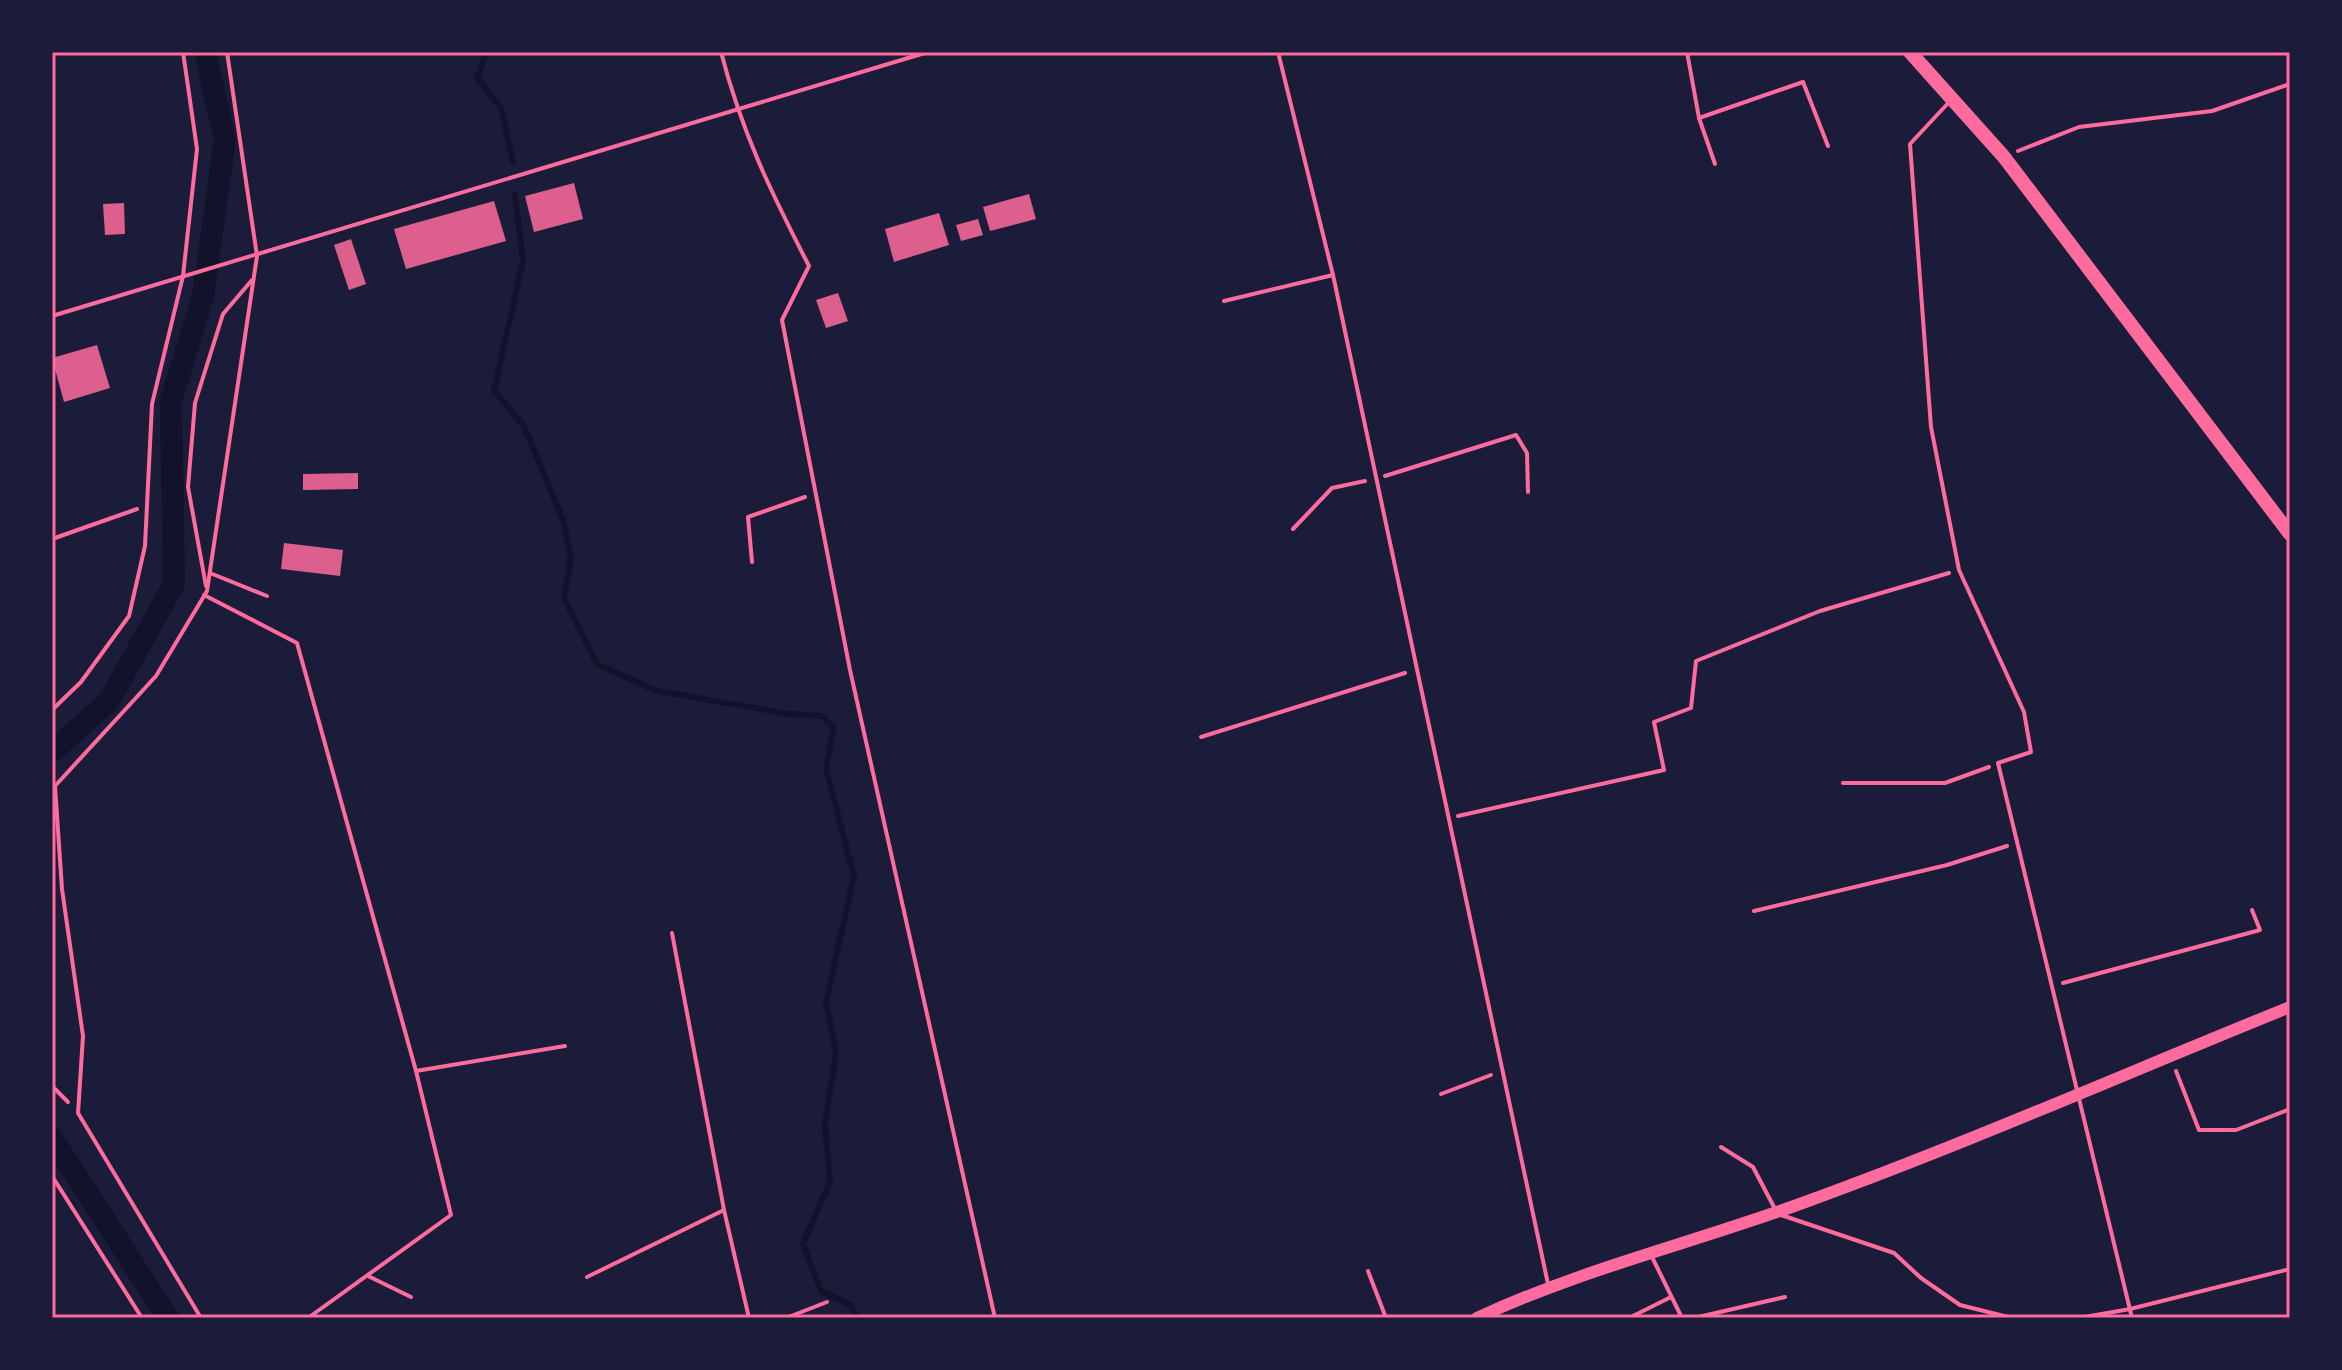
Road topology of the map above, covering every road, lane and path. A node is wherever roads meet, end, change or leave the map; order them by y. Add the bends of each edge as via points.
1 (183, 52) edge
2 (227, 52) edge
3 (721, 52) edge
4 (928, 52) edge
5 (1278, 52) edge
6 (1687, 52) edge
7 (1910, 52) edge
8 (2290, 84) edge
9 (1953, 98) junction
10 (736, 111) junction
11 (1699, 118) junction
12 (1828, 146) dead end
13 (2004, 157) junction
14 (1715, 164) dead end
15 (257, 256) junction
16 (1333, 275) junction
17 (183, 276) junction
18 (254, 279) junction
19 (1224, 301) dead end
20 (52, 316) edge
21 (1376, 479) junction
22 (1528, 492) dead end
23 (816, 493) junction
24 (147, 506) junction
25 (1293, 529) dead end
26 (2290, 534) edge
27 (52, 539) edge
28 (752, 562) dead end
29 (1959, 570) junction
30 (210, 573) junction
31 (206, 593) junction
32 (267, 596) dead end
33 (1417, 670) junction
34 (52, 710) edge
35 (1201, 737) dead end
36 (1998, 763) junction
37 (1843, 783) dead end
38 (1449, 818) junction
39 (2017, 843) junction
40 (2252, 910) dead end
41 (1754, 911) dead end
42 (672, 933) dead end
43 (2051, 987) junction
44 (2290, 1007) edge
45 (565, 1046) dead end
46 (2170, 1056) junction
47 (416, 1071) junction
48 (1503, 1071) junction
49 (2077, 1093) junction
50 (1441, 1094) dead end
51 (2290, 1109) edge
52 (1721, 1147) dead end
53 (52, 1176) edge
54 (724, 1210) junction
55 (1776, 1213) junction
56 (1649, 1251) junction
57 (2290, 1269) edge
58 (1368, 1271) dead end
59 (368, 1276) junction
60 (587, 1277) dead end
61 (1549, 1286) junction
62 (411, 1297) dead end
63 (1671, 1297) junction
64 (1785, 1297) dead end
65 (827, 1302) dead end
66 (2130, 1309) junction
67 (142, 1318) edge
68 (201, 1318) edge
69 (308, 1318) edge
70 (749, 1318) edge
71 (786, 1318) edge
72 (995, 1318) edge
73 (1386, 1318) edge
74 (1477, 1318) edge
75 (1629, 1318) edge
76 (1682, 1318) edge
77 (1694, 1318) edge
78 (2012, 1318) edge
79 (2079, 1318) edge
80 (2132, 1318) edge

1 - 17 lane via 197,149
2 - 15 lane
3 - 10 lane
4 - 10 lane
5 - 16 lane
6 - 11 lane
7 - 9 main road
8 - 13 path via 2212,111 2079,127
9 - 13 main road
9 - 29 lane via 1910,144 1931,427
10 - 15 lane
10 - 23 lane via 809,266 782,320
11 - 12 lane via 1803,82
11 - 14 lane
13 - 26 main road
15 - 17 lane
15 - 18 lane
16 - 19 lane
16 - 21 lane
17 - 20 lane
17 - 24 lane via 152,404
18 - 30 lane
18 - 31 lane via 223,314 195,403 188,487
21 - 22 path via 1516,435 1527,453
21 - 25 path via 1332,488
21 - 33 lane
23 - 28 path via 748,517
23 - 72 lane via 925,1017
24 - 27 path
24 - 34 lane via 145,546 129,616 81,682
29 - 36 lane via 2024,712 2031,752
29 - 38 path via 1820,611 1696,661 1691,708 1654,722 1664,770
30 - 31 lane
30 - 32 lane
31 - 47 lane via 297,643
31 - 68 lane via 156,676 55,786 62,889 83,1036 78,1113
33 - 35 path
33 - 38 lane
36 - 37 path via 1945,783
36 - 39 lane
38 - 48 lane
39 - 41 path
39 - 43 lane
40 - 43 path via 2260,930
42 - 54 lane
43 - 49 lane
44 - 46 main road
45 - 47 lane
46 - 49 main road
46 - 51 path via 2199,1130 2236,1130
47 - 59 lane via 451,1215
48 - 50 path
48 - 61 lane
49 - 55 main road via 1913,1163
49 - 66 lane
52 - 55 lane via 1753,1167
53 - 67 lane
54 - 60 lane
54 - 70 lane
55 - 56 main road
55 - 78 lane via 1894,1253 1960,1305
56 - 61 main road
56 - 63 lane
57 - 66 lane
58 - 73 lane
59 - 62 lane
59 - 69 lane
61 - 74 main road
63 - 75 lane
63 - 76 lane
64 - 77 lane
65 - 71 lane
66 - 79 lane
66 - 80 lane

